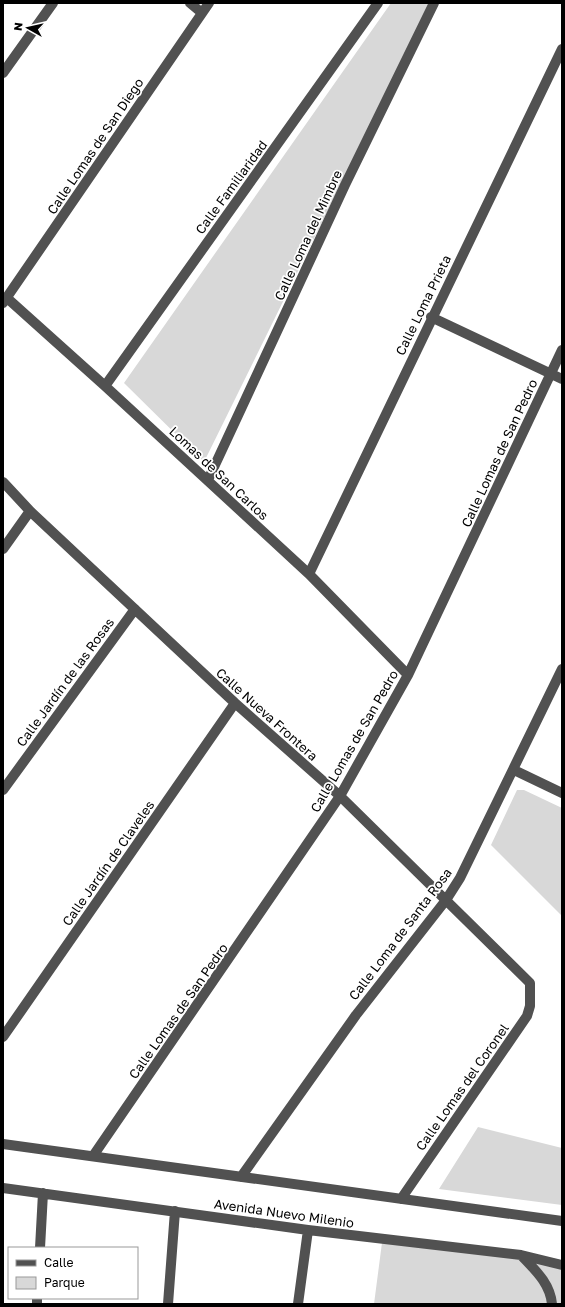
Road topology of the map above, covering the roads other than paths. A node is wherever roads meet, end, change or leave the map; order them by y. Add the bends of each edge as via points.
1 (53, 3) edge
2 (190, 3) edge
3 (209, 3) edge
4 (378, 3) edge
5 (434, 3) edge
6 (202, 12) junction
7 (562, 49) edge
8 (3, 73) edge
9 (5, 301) edge
10 (431, 318) junction
11 (562, 350) edge
12 (551, 374) junction
13 (562, 379) edge
14 (105, 386) junction
15 (208, 480) junction
16 (3, 482) edge
17 (30, 511) junction
18 (3, 549) edge
19 (309, 574) junction
20 (135, 609) junction
21 (562, 669) edge
22 (408, 675) junction
23 (235, 703) junction
24 (514, 770) junction
25 (3, 790) edge
26 (562, 793) edge
27 (340, 796) junction
28 (446, 900) junction
29 (530, 983) joint
30 (3, 1037) edge
31 (3, 1144) edge
32 (93, 1156) junction
33 (241, 1177) junction
34 (3, 1188) edge
35 (43, 1193) junction
36 (401, 1199) junction
37 (175, 1211) junction
38 (562, 1221) edge
39 (308, 1230) junction
40 (40, 1247) edge
41 (521, 1255) junction
42 (562, 1265) edge
43 (168, 1304) edge
44 (298, 1304) edge
45 (552, 1304) edge

1 - 8 street
2 - 6 street
3 - 6 street, Calle Lomas de San Diego
4 - 14 street, Calle Familiaridad
5 - 15 street, Calle Loma del Mimbre via 345,185
6 - 9 street, Calle Lomas de San Diego
7 - 10 street, Calle Loma Prieta
9 - 14 street, Lomas de San Carlos
10 - 12 street
10 - 19 street, Calle Loma Prieta
11 - 12 street, Calle Lomas de San Pedro
12 - 13 street
12 - 22 street, Calle Lomas de San Pedro
14 - 15 street, Lomas de San Carlos
15 - 19 street, Lomas de San Carlos
16 - 17 street, Calle Nueva Frontera
17 - 18 street
17 - 20 street, Calle Nueva Frontera
19 - 22 street, Lomas de San Carlos
20 - 23 street, Calle Nueva Frontera
20 - 25 street, Calle Jardín de las Rosas
21 - 24 street, Calle Loma de Santa Rosa
22 - 27 street, Calle Lomas de San Pedro
23 - 27 street, Calle Nueva Frontera
23 - 30 street, Calle Jardín de Claveles
24 - 26 street
24 - 28 street, Calle Loma de Santa Rosa via 460,878
27 - 28 street, Calle Nueva Frontera
27 - 32 street, Calle Lomas de San Pedro
28 - 29 street, Calle Nueva Frontera
28 - 33 street, Calle Loma de Santa Rosa via 356,1015
29 - 36 street, Calle Lomas del Coronel via 530,1006 527,1016
31 - 32 street
32 - 33 street
33 - 36 street
34 - 35 street, Avenida Nuevo Milenio
35 - 37 street, Avenida Nuevo Milenio
35 - 40 street
36 - 38 street
37 - 39 street, Avenida Nuevo Milenio
37 - 43 street
39 - 41 street, Avenida Nuevo Milenio
39 - 44 street
41 - 42 street, Avenida Nuevo Milenio
41 - 45 street via 539,1273

